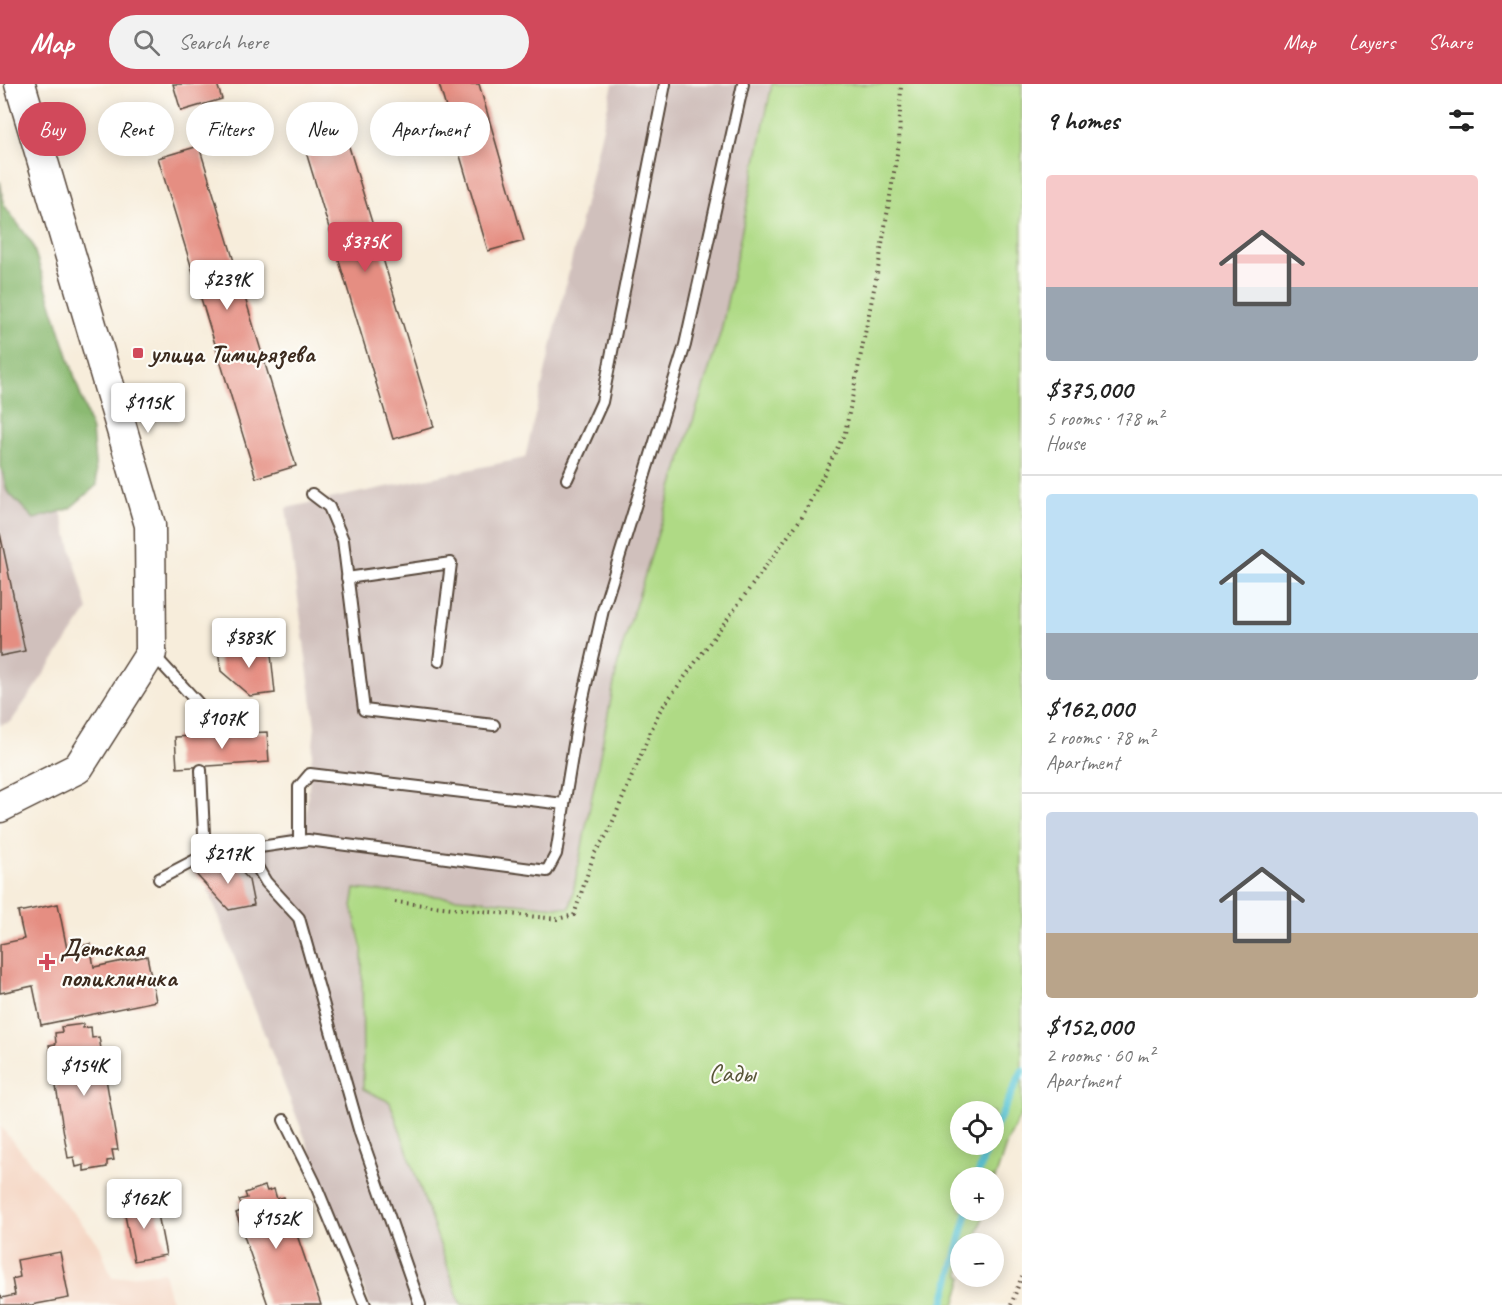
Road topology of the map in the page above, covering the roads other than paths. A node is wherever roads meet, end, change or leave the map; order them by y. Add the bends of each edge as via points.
1 (20, 84) edge
2 (665, 84) edge
3 (743, 84) edge
4 (567, 479) dead end
5 (312, 494) dead end
6 (347, 578) junction
7 (151, 652) junction
8 (439, 661) dead end
9 (199, 725) dead end
10 (494, 726) dead end
11 (201, 770) dead end
12 (564, 804) junction
13 (0, 807) edge
14 (299, 841) junction
15 (246, 848) junction
16 (205, 855) junction
17 (159, 879) dead end
18 (284, 1120) dead end
19 (365, 1305) edge
20 (420, 1305) edge

1 - 7 street via 150,525
2 - 4 lane via 602,402
3 - 12 lane via 685,345 603,610
5 - 6 lane via 329,507 343,540
6 - 8 lane via 451,563
6 - 10 lane via 364,710
7 - 9 lane via 198,704
7 - 13 street via 78,768
11 - 16 lane
12 - 14 lane via 556,854 547,871
12 - 14 lane via 310,774 299,787
14 - 15 lane
15 - 16 lane
15 - 20 lane via 266,882 299,918 360,1133
16 - 17 lane
18 - 19 lane via 314,1181

